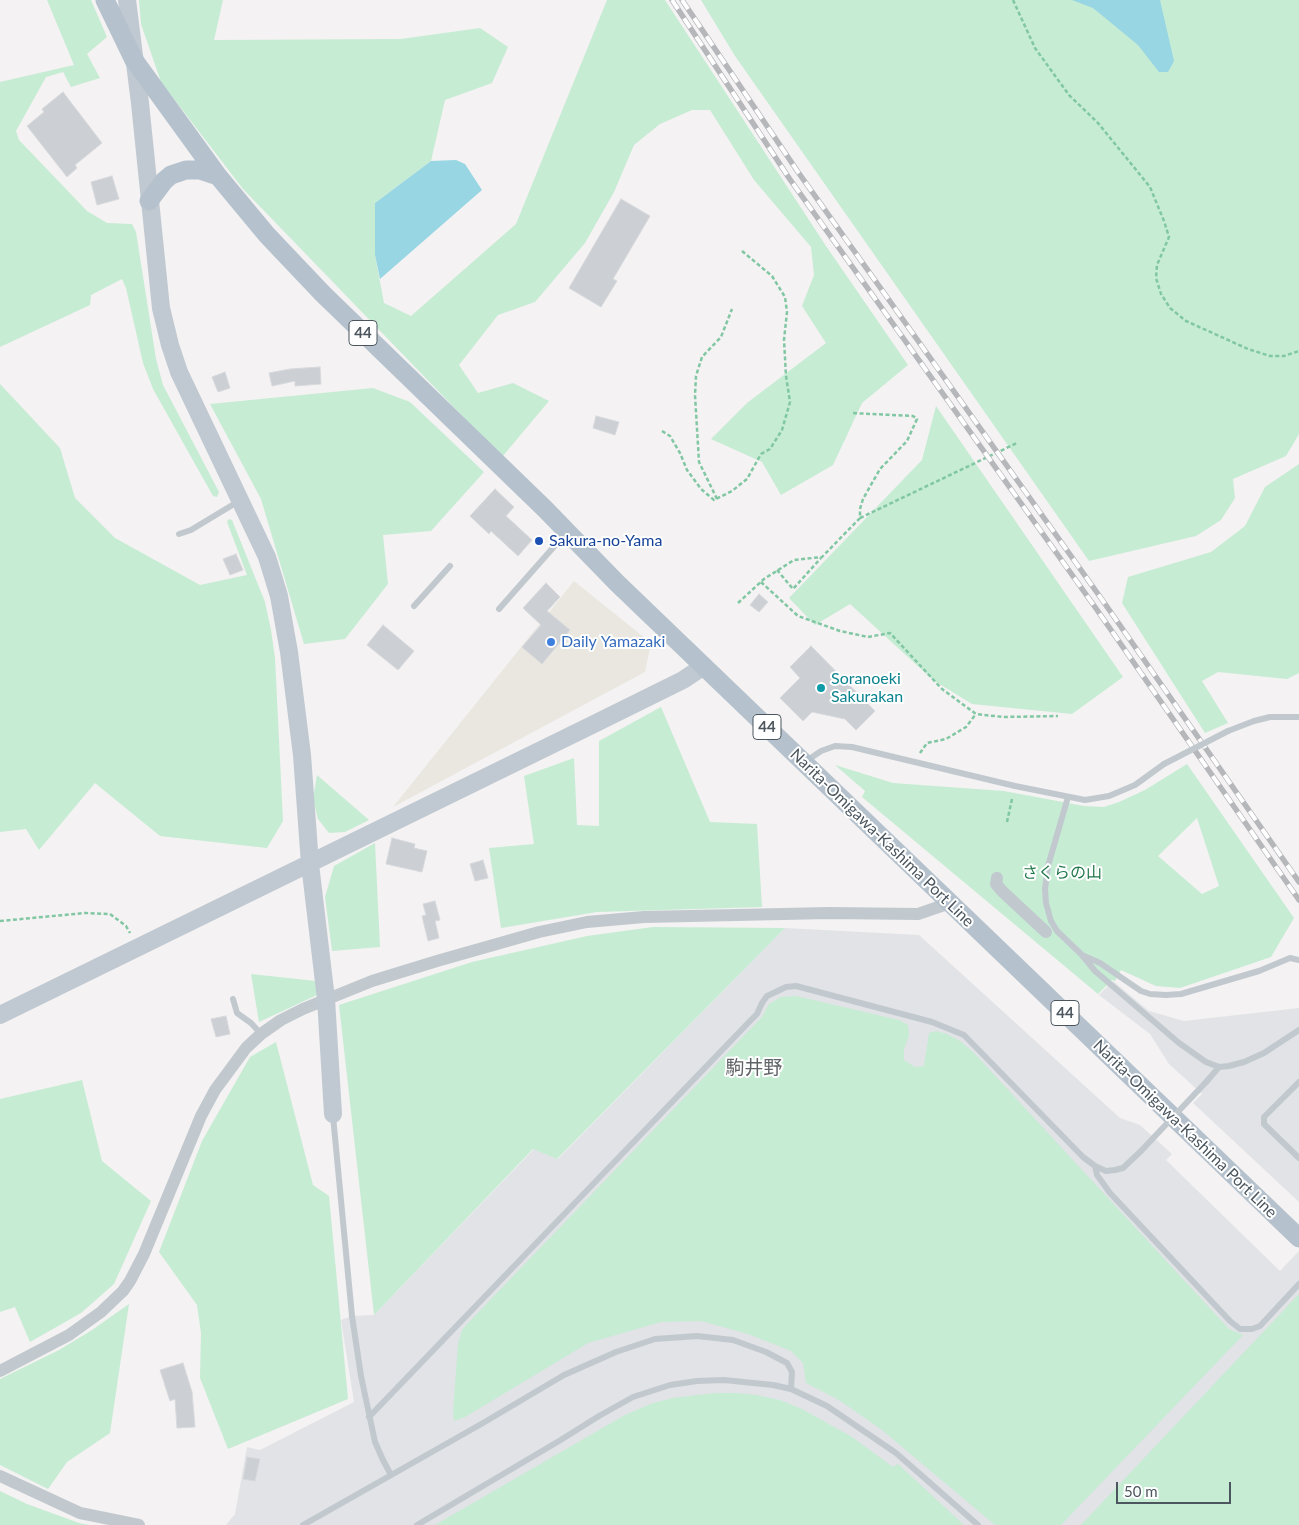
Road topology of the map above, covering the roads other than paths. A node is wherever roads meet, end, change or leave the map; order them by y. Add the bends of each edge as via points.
1 (105, 0) edge
2 (127, 0) edge
3 (134, 60) junction
4 (218, 176) junction
5 (149, 201) junction
6 (240, 501) junction
7 (567, 532) junction
8 (179, 534) dead end
9 (450, 566) dead end
10 (414, 606) dead end
11 (499, 609) dead end
12 (704, 666) junction
13 (1299, 718) edge
14 (804, 762) junction
15 (1068, 797) junction
16 (310, 864) junction
17 (997, 878) dead end
18 (950, 903) junction
19 (1046, 932) dead end
20 (1080, 954) junction
21 (1299, 960) edge
22 (326, 999) junction
23 (233, 1000) dead end
24 (0, 1015) edge
25 (1299, 1030) edge
26 (261, 1034) junction
27 (1219, 1066) junction
28 (1299, 1082) edge
29 (333, 1114) joint
30 (1299, 1158) edge
31 (1095, 1166) junction
32 (1299, 1238) edge
33 (1299, 1284) edge
34 (0, 1371) edge
35 (791, 1389) junction
36 (369, 1418) junction
37 (391, 1475) junction
38 (0, 1476) edge
39 (139, 1525) edge
40 (303, 1525) edge
41 (417, 1525) edge
42 (978, 1525) edge

1 - 3 main road, Narita-Omigawa-Kashima Port Line / 44
2 - 3 street
3 - 4 main road, Narita-Omigawa-Kashima Port Line / 44
3 - 5 street
4 - 5 main road via 200,170 171,175
4 - 7 main road, Narita-Omigawa-Kashima Port Line / 44 via 267,235 323,294
5 - 6 street via 161,308 170,345 179,372
6 - 8 lane
6 - 16 street via 267,557 279,596 302,755
7 - 11 lane
7 - 12 main road, Narita-Omigawa-Kashima Port Line / 44
9 - 10 lane
12 - 14 main road, Narita-Omigawa-Kashima Port Line / 44
12 - 16 street via 683,680
13 - 15 lane, bridge via 1270,717 1228,731 1164,764 1135,785 1109,796 1085,800
14 - 15 lane via 835,746 852,747
14 - 18 main road, Narita-Omigawa-Kashima Port Line / 44
15 - 20 lane via 1048,866 1046,903 1057,931
16 - 22 street
16 - 24 street
17 - 19 street via 996,884 1003,892
18 - 22 street via 918,914 683,916 587,922 446,958
18 - 32 main road, Narita-Omigawa-Kashima Port Line / 44
20 - 21 lane via 1100,963 1141,991 1166,996 1259,971 1290,958
20 - 27 lane via 1109,984 1179,1043 1206,1062
22 - 26 street via 281,1020
22 - 29 street
23 - 26 lane via 236,1013
25 - 27 lane via 1244,1062
26 - 34 street via 246,1048 215,1090 201,1116 144,1254 123,1291 101,1312 68,1335
27 - 31 lane, bridge via 1123,1168 1106,1171
28 - 30 lane via 1264,1118 1264,1124
29 - 36 lane via 352,1316
31 - 33 lane via 1097,1175 1110,1193 1240,1329 1260,1326
31 - 36 lane via 964,1034 932,1022 824,993 796,986 786,987 767,996 750,1021
35 - 37 lane via 792,1372 787,1364 766,1352 733,1340 697,1336 655,1339 564,1374
35 - 41 lane via 724,1380 697,1381 670,1385 633,1397
35 - 42 lane via 828,1406 896,1453
36 - 37 lane via 375,1442
37 - 40 lane
38 - 39 street via 80,1513

